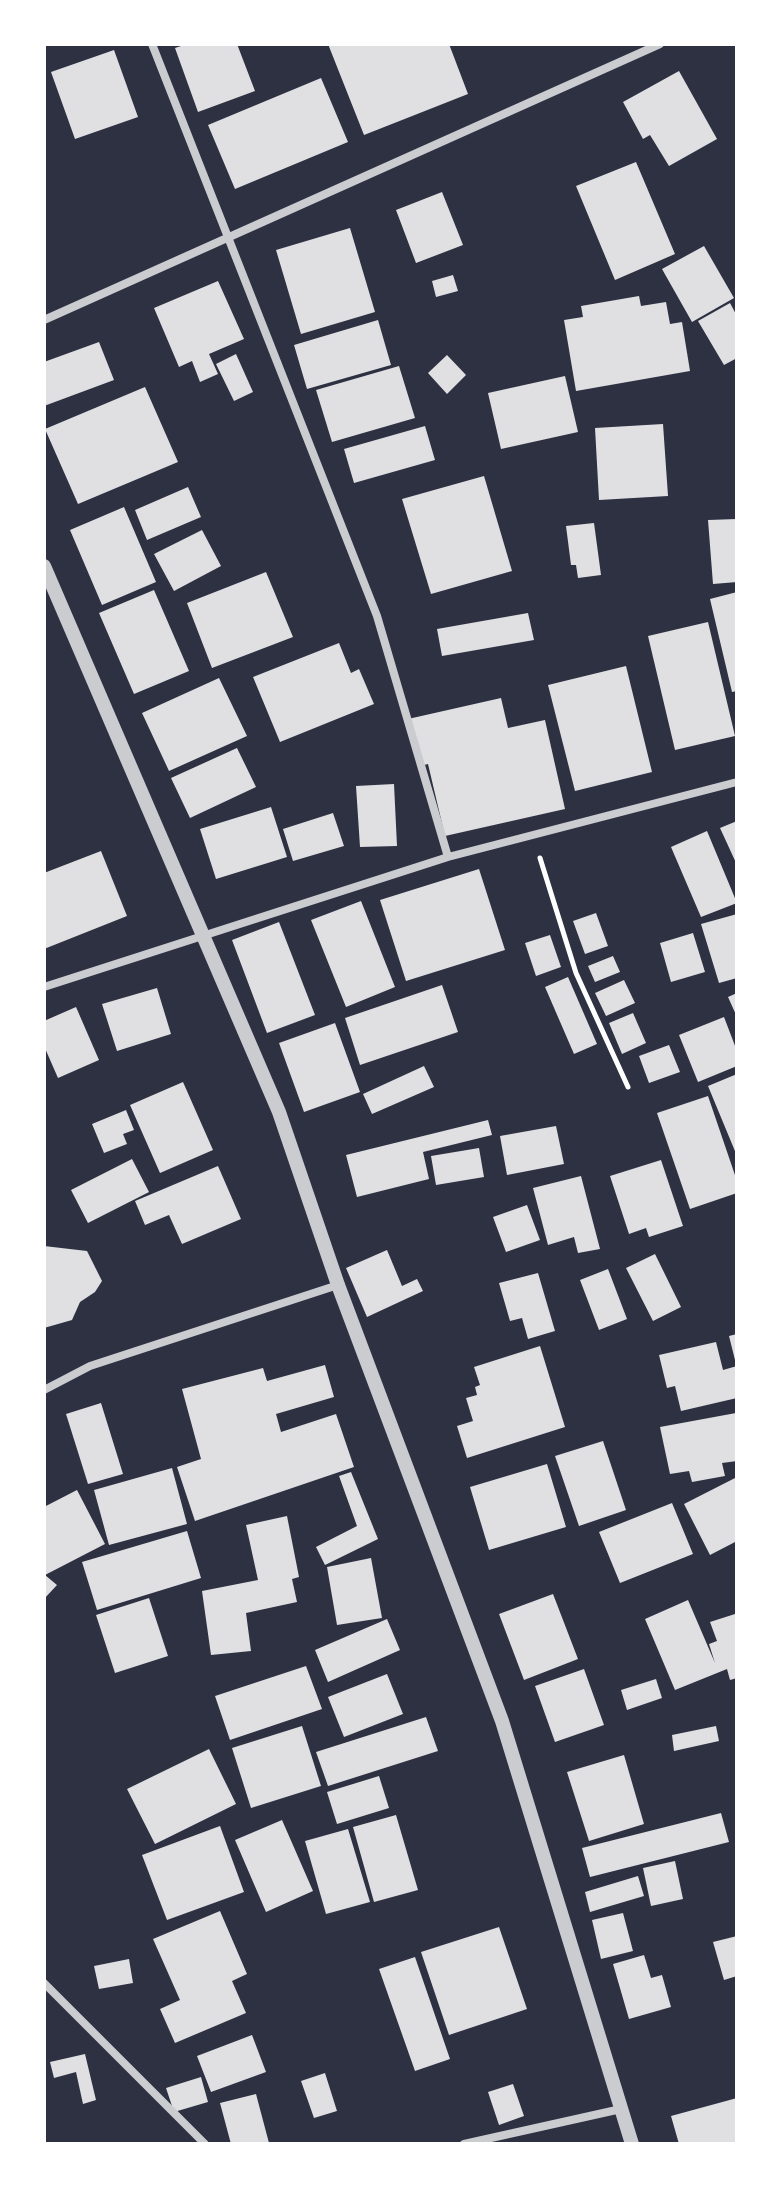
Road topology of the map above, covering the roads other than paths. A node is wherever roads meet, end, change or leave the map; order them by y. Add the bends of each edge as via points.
1 (152, 44) edge
2 (660, 44) edge
3 (227, 239) junction
4 (44, 320) edge
5 (44, 566) edge
6 (737, 782) edge
7 (448, 857) junction
8 (201, 936) junction
9 (44, 987) edge
10 (338, 1285) junction
11 (44, 1390) edge
12 (44, 1983) edge
13 (621, 2109) junction
14 (205, 2144) edge
15 (464, 2144) edge
16 (632, 2144) edge

1 - 3 street
2 - 3 street
3 - 4 street
3 - 7 street via 377,616
5 - 8 street
6 - 7 street
7 - 8 street
8 - 9 street
8 - 10 street via 279,1112
10 - 11 street via 90,1366
10 - 13 street via 502,1721
12 - 14 street
13 - 15 street
13 - 16 street

